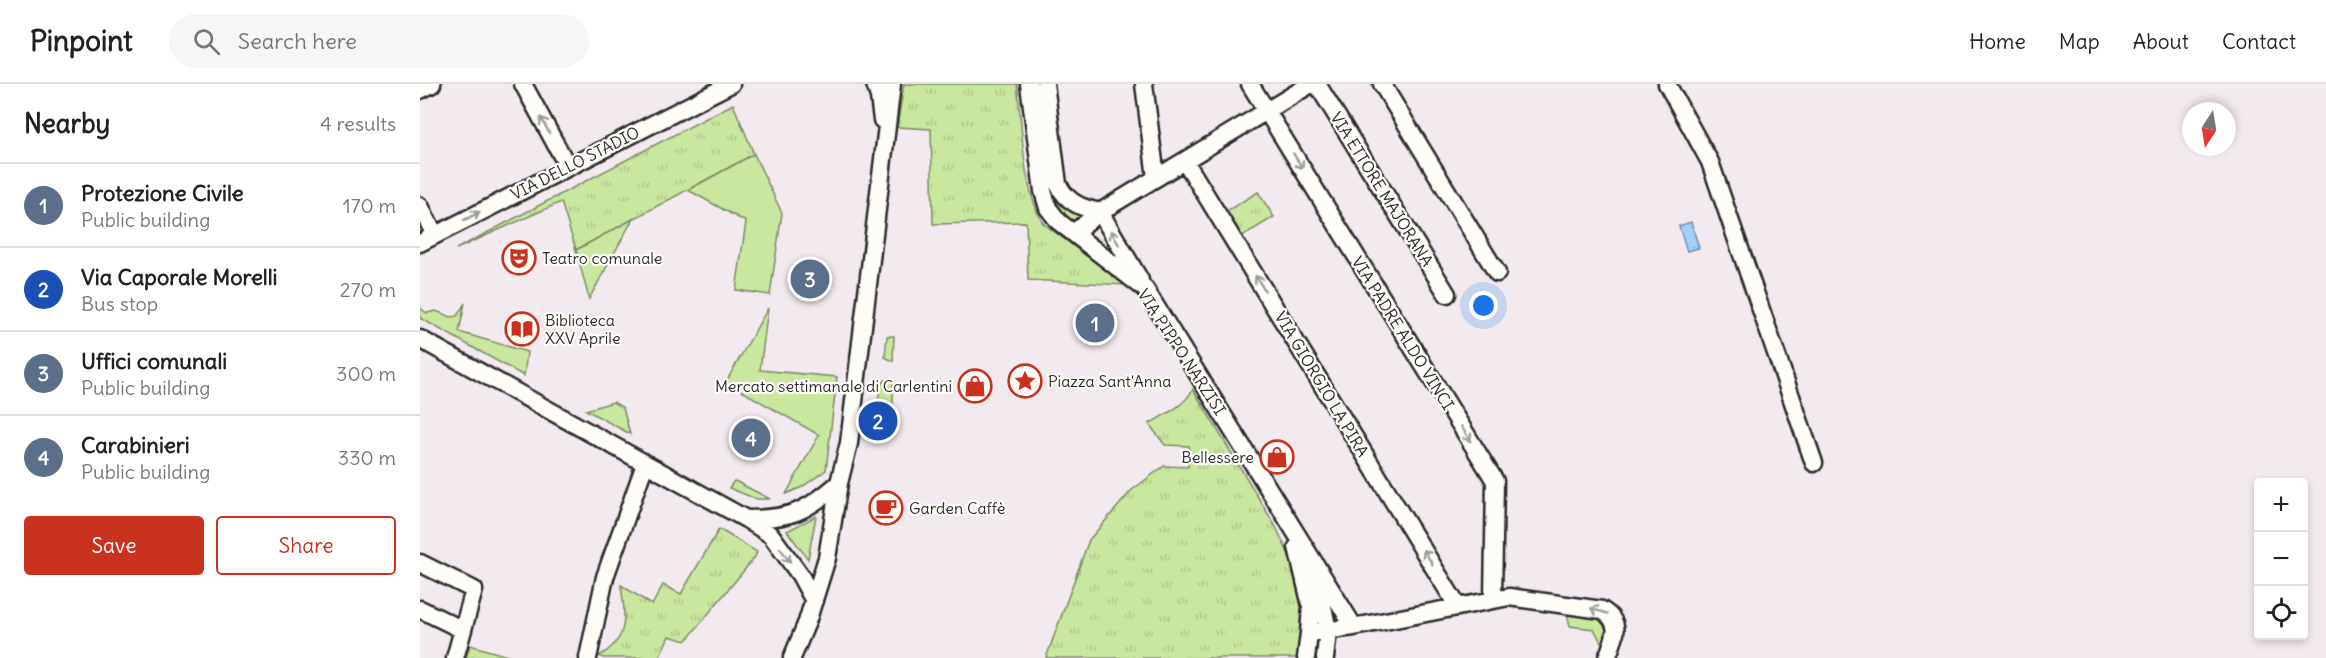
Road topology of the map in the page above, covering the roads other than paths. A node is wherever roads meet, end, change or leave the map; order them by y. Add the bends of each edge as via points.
1 (432, 84) edge
2 (523, 84) edge
3 (731, 84) edge
4 (875, 84) edge
5 (892, 84) edge
6 (1029, 84) edge
7 (1045, 84) edge
8 (1144, 84) edge
9 (1250, 84) edge
10 (1311, 84) edge
11 (1317, 84) edge
12 (1382, 84) edge
13 (1667, 84) edge
14 (420, 90) edge
15 (1267, 111) junction
16 (884, 151) junction
17 (1185, 161) junction
18 (568, 166) junction
19 (1156, 178) junction
20 (420, 206) edge
21 (1100, 212) junction
22 (1073, 233) junction
23 (435, 235) junction
24 (420, 243) edge
25 (1497, 273) dead end
26 (1145, 289) junction
27 (1447, 294) dead end
28 (420, 339) edge
29 (1814, 463) dead end
30 (645, 464) junction
31 (839, 483) junction
32 (746, 519) junction
33 (1294, 531) junction
34 (420, 563) edge
35 (1316, 567) junction
36 (1493, 599) junction
37 (814, 601) junction
38 (1458, 607) junction
39 (420, 609) edge
40 (1354, 627) junction
41 (463, 630) junction
42 (1328, 631) junction
43 (1309, 633) junction
44 (455, 658) edge
45 (588, 658) edge
46 (792, 658) edge
47 (1306, 658) edge
48 (1325, 658) edge
49 (1607, 658) edge

1 - 14 street
18 -> 2 street
3 - 18 street, VIA DELLO STADIO
4 - 16 street
5 - 16 street
6 - 22 street, VIA PIPPO NARZISI via 1042,190 1048,208
7 - 21 street via 1058,184 1072,202
8 - 19 street
9 - 15 street, VIA PADRE ALDO VINCI
10 - 15 street
11 - 27 street, VIA ETTORE MAJORANA
12 - 25 street
13 - 29 street via 1710,162
15 - 17 street
15 -> 36 street, VIA PADRE ALDO VINCI via 1494,481
16 - 31 street via 849,443
17 - 19 street
38 -> 17 street, VIA GIORGIO LA PIRA
23 -> 18 street, VIA DELLO STADIO
19 - 21 street
20 - 23 street
21 - 22 street
26 -> 21 street
22 - 26 street, VIA PIPPO NARZISI
23 - 24 street, VIA DELLO STADIO
26 - 33 street, VIA PIPPO NARZISI
28 - 30 street
30 - 32 street
30 - 45 street via 605,577
31 - 32 street via 805,509 786,517
31 - 37 street via 827,558
32 -> 37 street via 771,535
33 - 35 street, VIA PIPPO NARZISI
33 - 43 street via 1311,606
34 - 41 street via 474,590
35 - 40 street, VIA PIPPO NARZISI
35 - 42 street
36 - 38 street
49 -> 36 street via 1616,624 1602,610 1528,598
37 - 46 street
38 - 40 street
39 - 41 street
40 - 42 street
41 - 44 street
42 - 43 street
42 - 48 street
43 - 47 street

